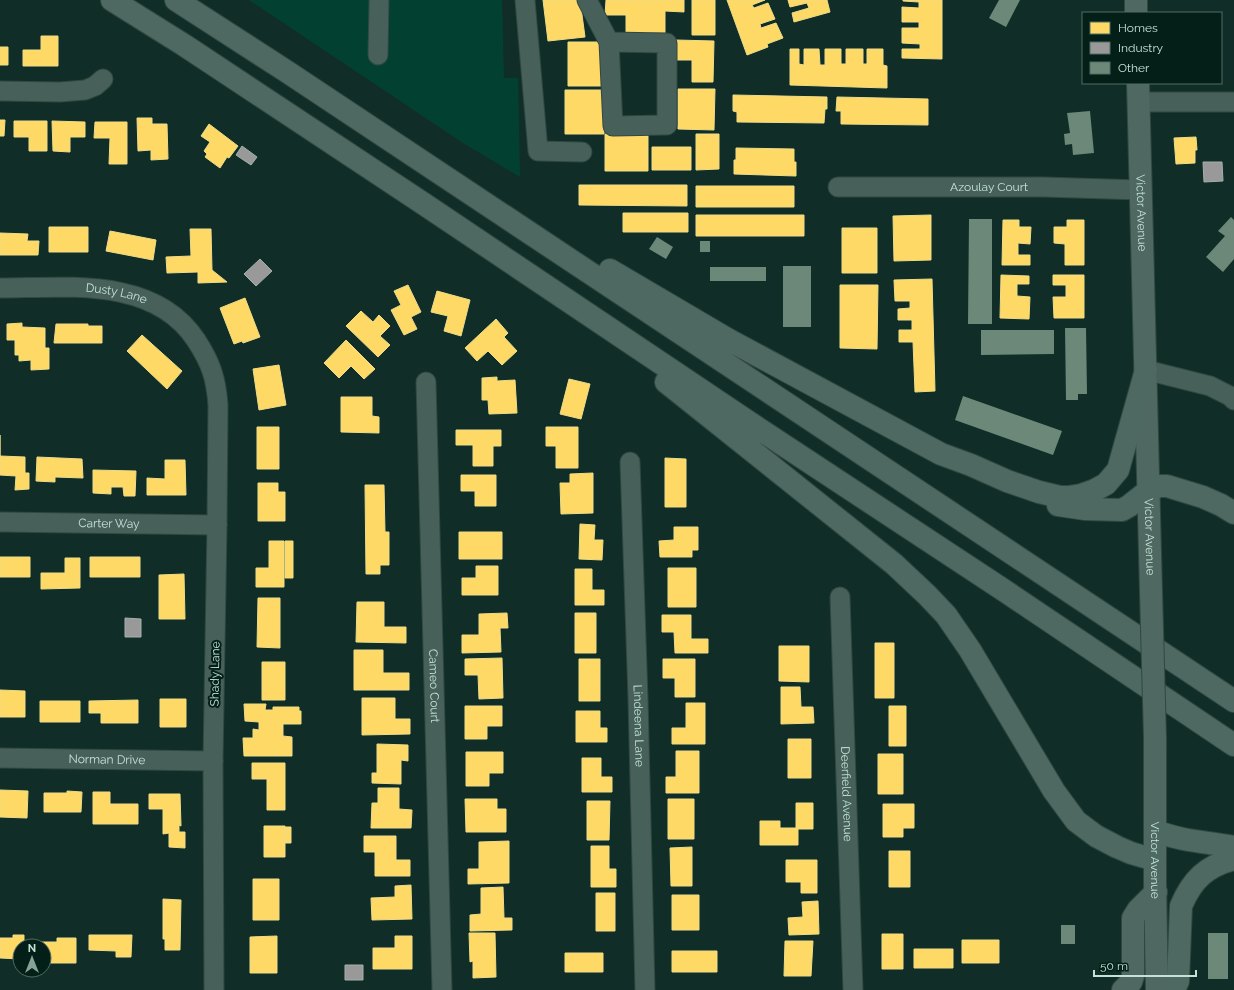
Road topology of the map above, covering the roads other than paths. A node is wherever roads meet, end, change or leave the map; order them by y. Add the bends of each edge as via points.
1 (112, 0) edge
2 (176, 0) edge
3 (197, 0) edge
4 (379, 0) edge
5 (525, 0) edge
6 (587, 0) edge
7 (1136, 0) edge
8 (1136, 12) edge
9 (609, 42) junction
10 (378, 55) dead end
11 (286, 71) junction
12 (103, 79) dead end
13 (0, 91) edge
14 (1138, 92) edge
15 (1234, 102) edge
16 (582, 152) dead end
17 (838, 187) dead end
18 (1141, 190) junction
19 (534, 235) junction
20 (0, 288) edge
21 (620, 336) junction
22 (207, 359) joint
23 (1146, 370) junction
24 (426, 382) dead end
25 (1234, 400) edge
26 (940, 454) junction
27 (630, 462) dead end
28 (1148, 491) junction
29 (1234, 513) edge
30 (0, 522) edge
31 (217, 525) junction
32 (840, 597) dead end
33 (1234, 701) edge
34 (1234, 745) edge
35 (0, 758) edge
36 (214, 761) junction
37 (1156, 831) junction
38 (1234, 847) edge
39 (1234, 859) edge
40 (1155, 860) junction
41 (1156, 892) junction
42 (214, 990) edge
43 (442, 990) edge
44 (645, 990) edge
45 (853, 990) edge
46 (1123, 990) edge
47 (1157, 990) edge
48 (1174, 990) edge

1 - 21 highway via 184,45
2 - 11 highway
3 - 11 highway via 265,46
4 - 10 street
5 - 16 street via 538,151
6 - 9 street
7 - 8 main road
9 - 9 street via 667,43 667,126 613,126
11 - 19 highway
12 - 13 street via 86,90
14 - 15 street
14 - 18 main road, Victor Avenue
17 - 18 street, Azoulay Court via 1043,187
18 - 23 main road, Victor Avenue
19 - 26 highway via 569,246 729,340
19 - 33 highway
20 - 22 street, Dusty Lane via 91,288 134,295 157,305 175,317 193,336
21 - 34 highway
21 - 40 highway via 656,374 894,564 927,595 946,615 970,650 1054,791 1076,821 1117,847
22 - 31 street, Shady Lane via 218,405
23 - 25 street via 1210,386
23 - 26 highway via 1118,470 1106,484 1095,490 1081,495 1060,497 1007,481
23 - 28 main road, Victor Avenue
24 - 43 street, Cameo Court
26 - 28 highway via 969,473 1007,490 1065,506 1122,510
27 - 44 street, Lindeena Lane
28 - 29 highway via 1159,486 1167,486 1221,505
28 - 37 main road, Victor Avenue, bridge
30 - 31 street, Carter Way
31 - 36 street, Shady Lane
32 - 45 street, Deerfield Avenue
35 - 36 street, Norman Drive
36 - 42 street, Shady Lane
37 - 38 highway via 1167,836
37 - 40 main road, Victor Avenue
39 - 48 highway via 1206,870 1184,899 1181,906 1178,981
40 - 41 main road, Victor Avenue
41 - 46 main road via 1133,918 1133,976
41 - 47 main road, Victor Avenue

